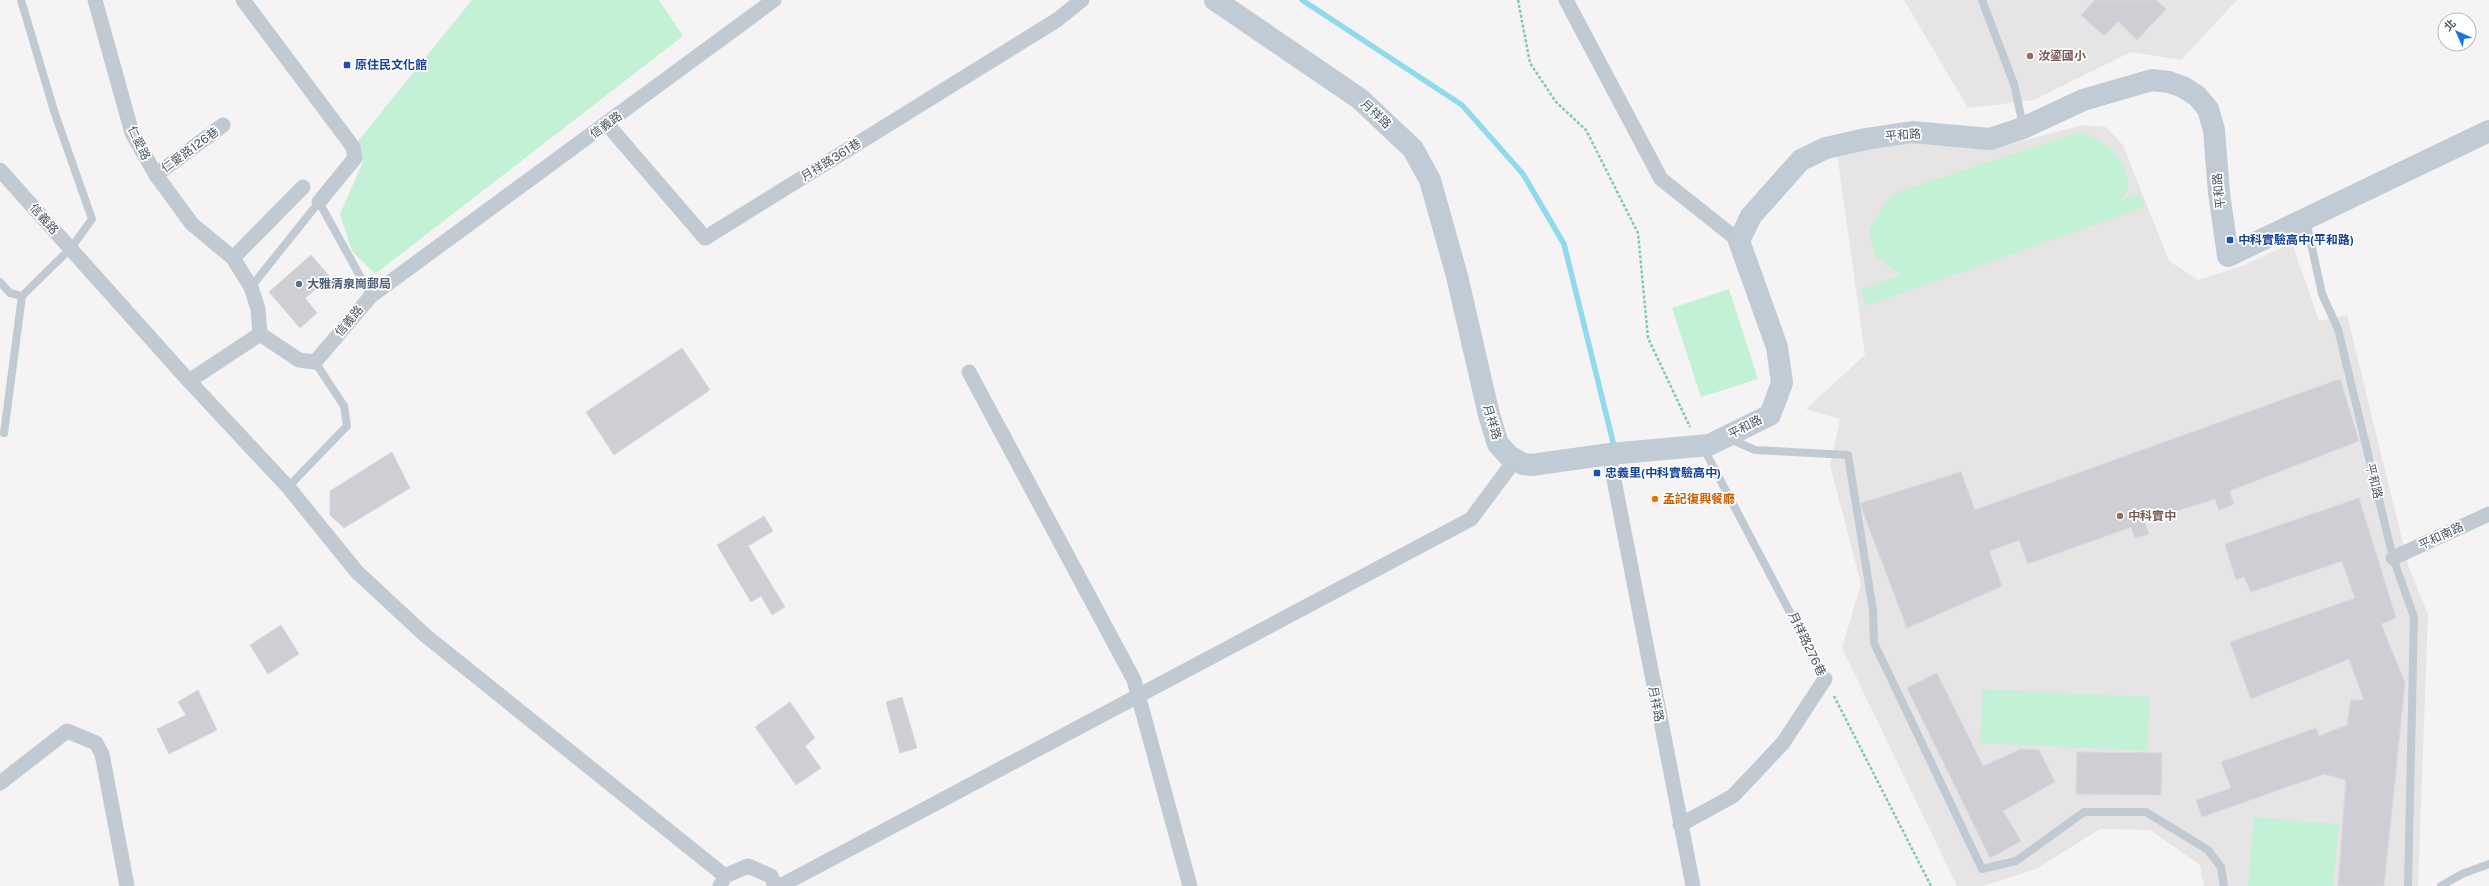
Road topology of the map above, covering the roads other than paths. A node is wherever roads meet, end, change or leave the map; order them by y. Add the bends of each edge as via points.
1 (21, 0) edge
2 (95, 0) edge
3 (243, 0) edge
4 (774, 0) edge
5 (1082, 0) edge
6 (1215, 0) edge
7 (1566, 0) edge
8 (1982, 0) edge
9 (607, 124) junction
10 (223, 125) dead end
11 (2023, 128) junction
12 (2489, 131) edge
13 (0, 170) edge
14 (156, 175) junction
15 (303, 187) dead end
16 (319, 202) junction
17 (2306, 219) junction
18 (1739, 241) junction
19 (71, 248) junction
20 (233, 258) junction
21 (0, 282) edge
22 (251, 287) junction
23 (22, 296) junction
24 (371, 296) junction
25 (260, 334) junction
26 (315, 362) junction
27 (969, 372) dead end
28 (190, 382) junction
29 (4, 433) dead end
30 (1726, 437) junction
31 (1702, 445) junction
32 (1614, 454) junction
33 (1515, 460) junction
34 (288, 487) junction
35 (2489, 514) edge
36 (2393, 558) junction
37 (1825, 679) joint
38 (1138, 695) junction
39 (0, 783) edge
40 (1685, 822) junction
41 (2489, 864) edge
42 (723, 881) edge
43 (127, 886) edge
44 (775, 886) edge
45 (780, 886) edge
46 (1190, 886) edge
47 (1693, 886) edge
48 (2224, 886) edge
49 (2408, 886) edge
50 (2441, 886) edge

1 - 19 lane via 55,114 92,219
2 - 14 street, 仁愛路 via 132,133
3 - 16 street via 353,147 355,158
4 - 9 street, 信義路
5 - 9 street, 月祥路361巷 via 1057,20 705,238
6 - 33 street, 月祥路 via 1360,99 1413,149 1430,180 1457,276 1498,444
7 - 18 street via 1661,179
8 - 11 lane via 2014,84
9 - 24 street, 信義路
10 - 14 street, 仁愛路126巷
11 - 17 street, 平和路 via 2083,100 2152,80 2169,82 2192,93 2208,109 2214,130 2228,256
11 - 18 street, 平和路 via 1990,139 1912,132 1866,138 1826,148 1801,160 1751,216
12 - 17 street, 平和路
13 - 19 street, 信義路
14 - 20 street, 仁愛路 via 192,224
15 - 20 street
16 - 22 lane
16 - 24 lane
17 - 36 lane, 平和路 via 2322,294 2338,330
18 - 30 street, 平和路 via 1777,347 1782,383 1770,415
19 - 23 lane
19 - 28 street, 信義路
20 - 22 street, 仁愛路
21 - 23 lane via 10,293
22 - 25 street, 仁愛路 via 258,309
23 - 29 lane
24 - 26 street, 信義路
25 - 26 street via 299,360
25 - 28 street
26 - 34 lane via 344,406 347,426
27 - 38 street via 1134,680
28 - 34 street, 信義路
30 - 31 street, 平和路
30 - 48 lane via 1755,450 1848,455 1873,610 1874,643 1982,868 2016,861 2084,812 2146,812 2208,850 2221,867
31 - 32 street, 平和路
31 - 37 lane, 月祥路276巷
32 - 33 street, 月祥路 via 1531,465
32 - 40 street, 月祥路
33 - 38 street via 1471,519
34 - 42 street, 信義路 via 357,572 426,636
35 - 36 street, 平和南路
36 - 49 lane, 平和路 via 2414,617
37 - 40 street, 月祥路276巷 via 1783,743 1732,796
38 - 45 street
38 - 46 street
39 - 43 street via 67,731 96,743 102,754
40 - 47 street, 月祥路
41 - 50 lane via 2462,874
42 - 44 street via 748,866 771,876

